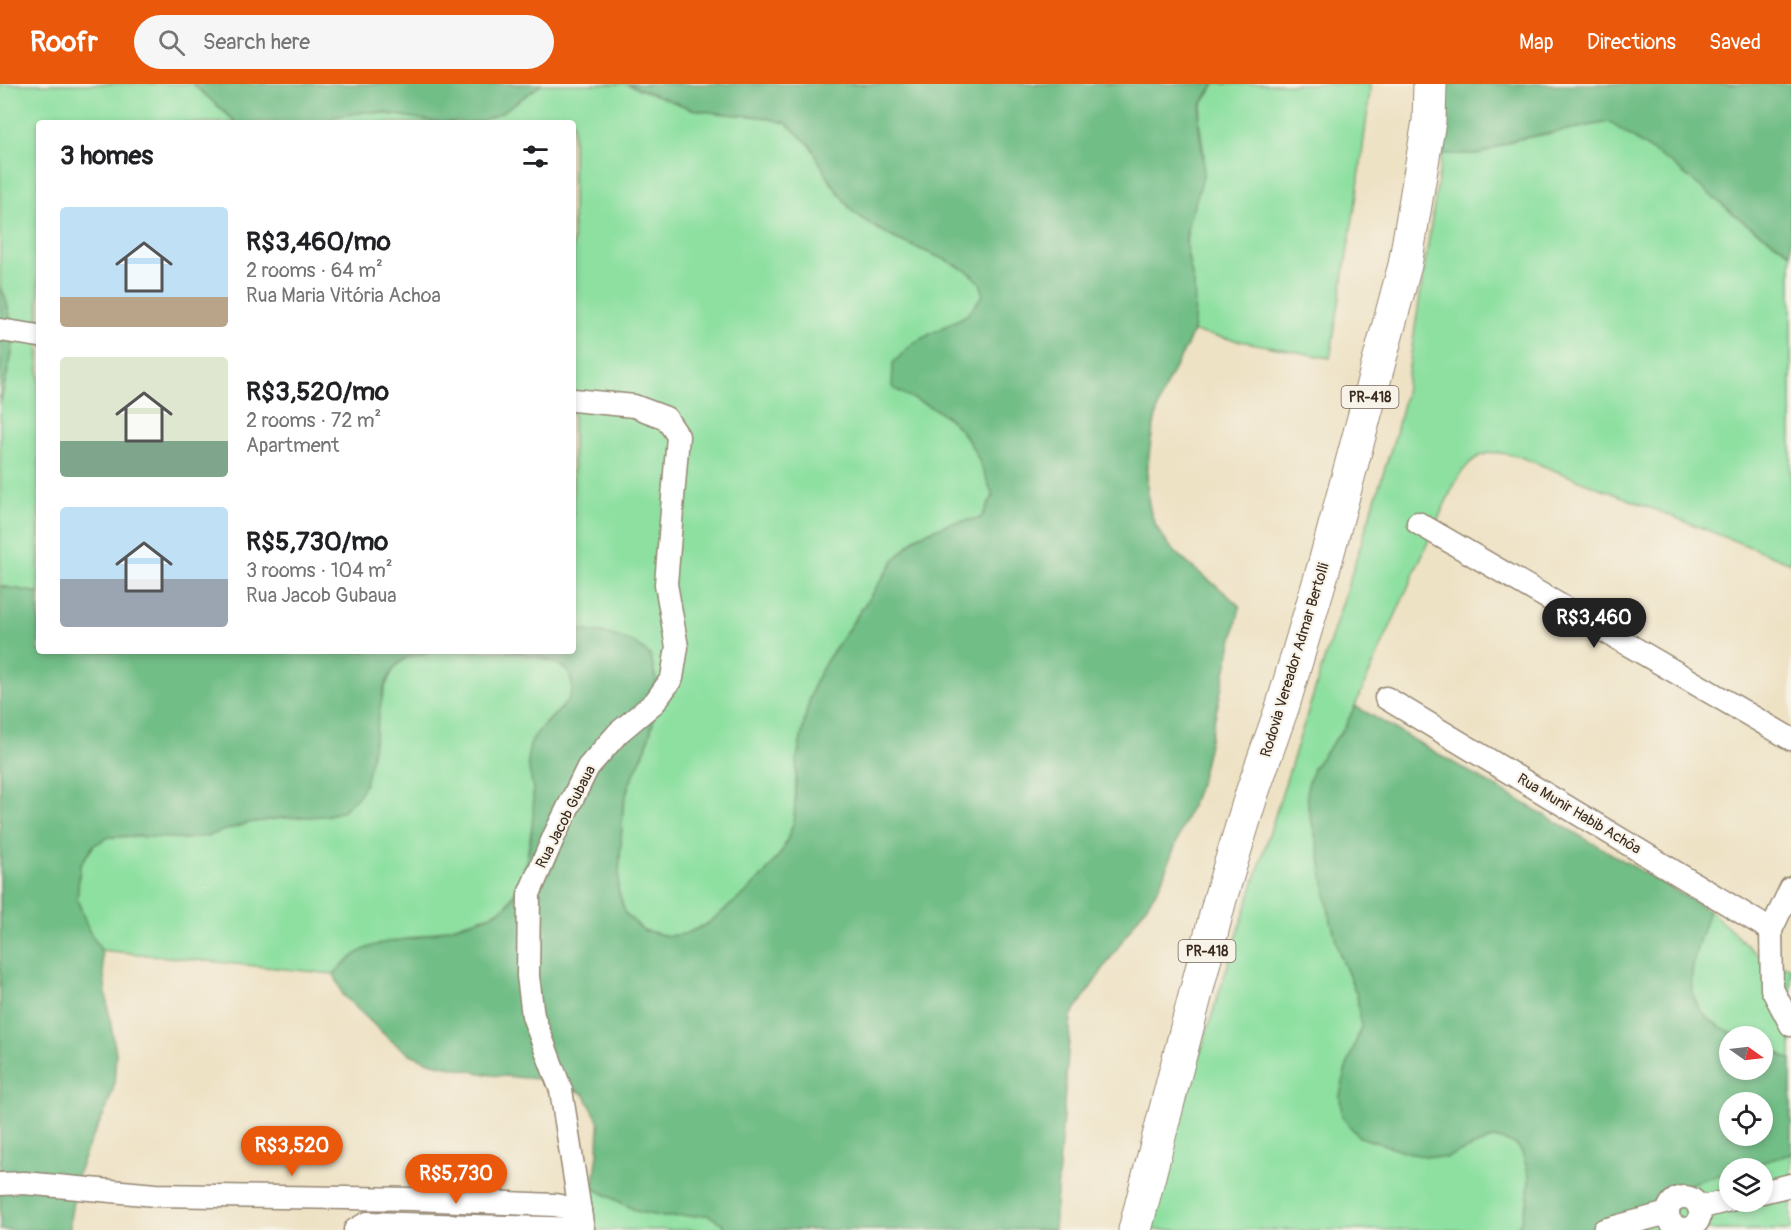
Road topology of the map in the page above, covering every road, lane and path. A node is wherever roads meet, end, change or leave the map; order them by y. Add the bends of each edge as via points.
1 (1430, 84) edge
2 (0, 330) edge
3 (36, 336) edge
4 (576, 400) edge
5 (1418, 523) dead end
6 (1386, 698) dead end
7 (1791, 739) edge
8 (1791, 888) edge
9 (1772, 930) junction
10 (1791, 1025) edge
11 (0, 1184) edge
12 (1791, 1185) edge
13 (1773, 1189) edge
14 (1719, 1207) edge
15 (1141, 1221) edge
16 (1693, 1222) edge
17 (582, 1223) edge
18 (355, 1230) edge
19 (1126, 1230) edge
20 (1604, 1230) edge

1 - 15 highway, Rodovia Vereador Admar Bertolli / PR-418 via 1429,121 1404,266 1325,563 1220,899
2 - 3 street
4 - 17 street, Rua Jacob Gubaua via 634,406 666,418 678,436 666,584 677,647 672,678 655,702 588,767 529,894 528,976 532,1016 561,1090
5 - 7 street
6 - 9 street, Rua Munir Habib Achôa
8 - 9 street
9 - 10 street via 1772,989
11 - 17 street via 155,1195 555,1205
12 - 13 street
14 - 16 street
15 - 19 highway, Rodovia Vereador Admar Bertolli via 1132,1212
16 - 20 street via 1685,1229 1675,1227 1668,1213
17 - 18 street via 367,1223

